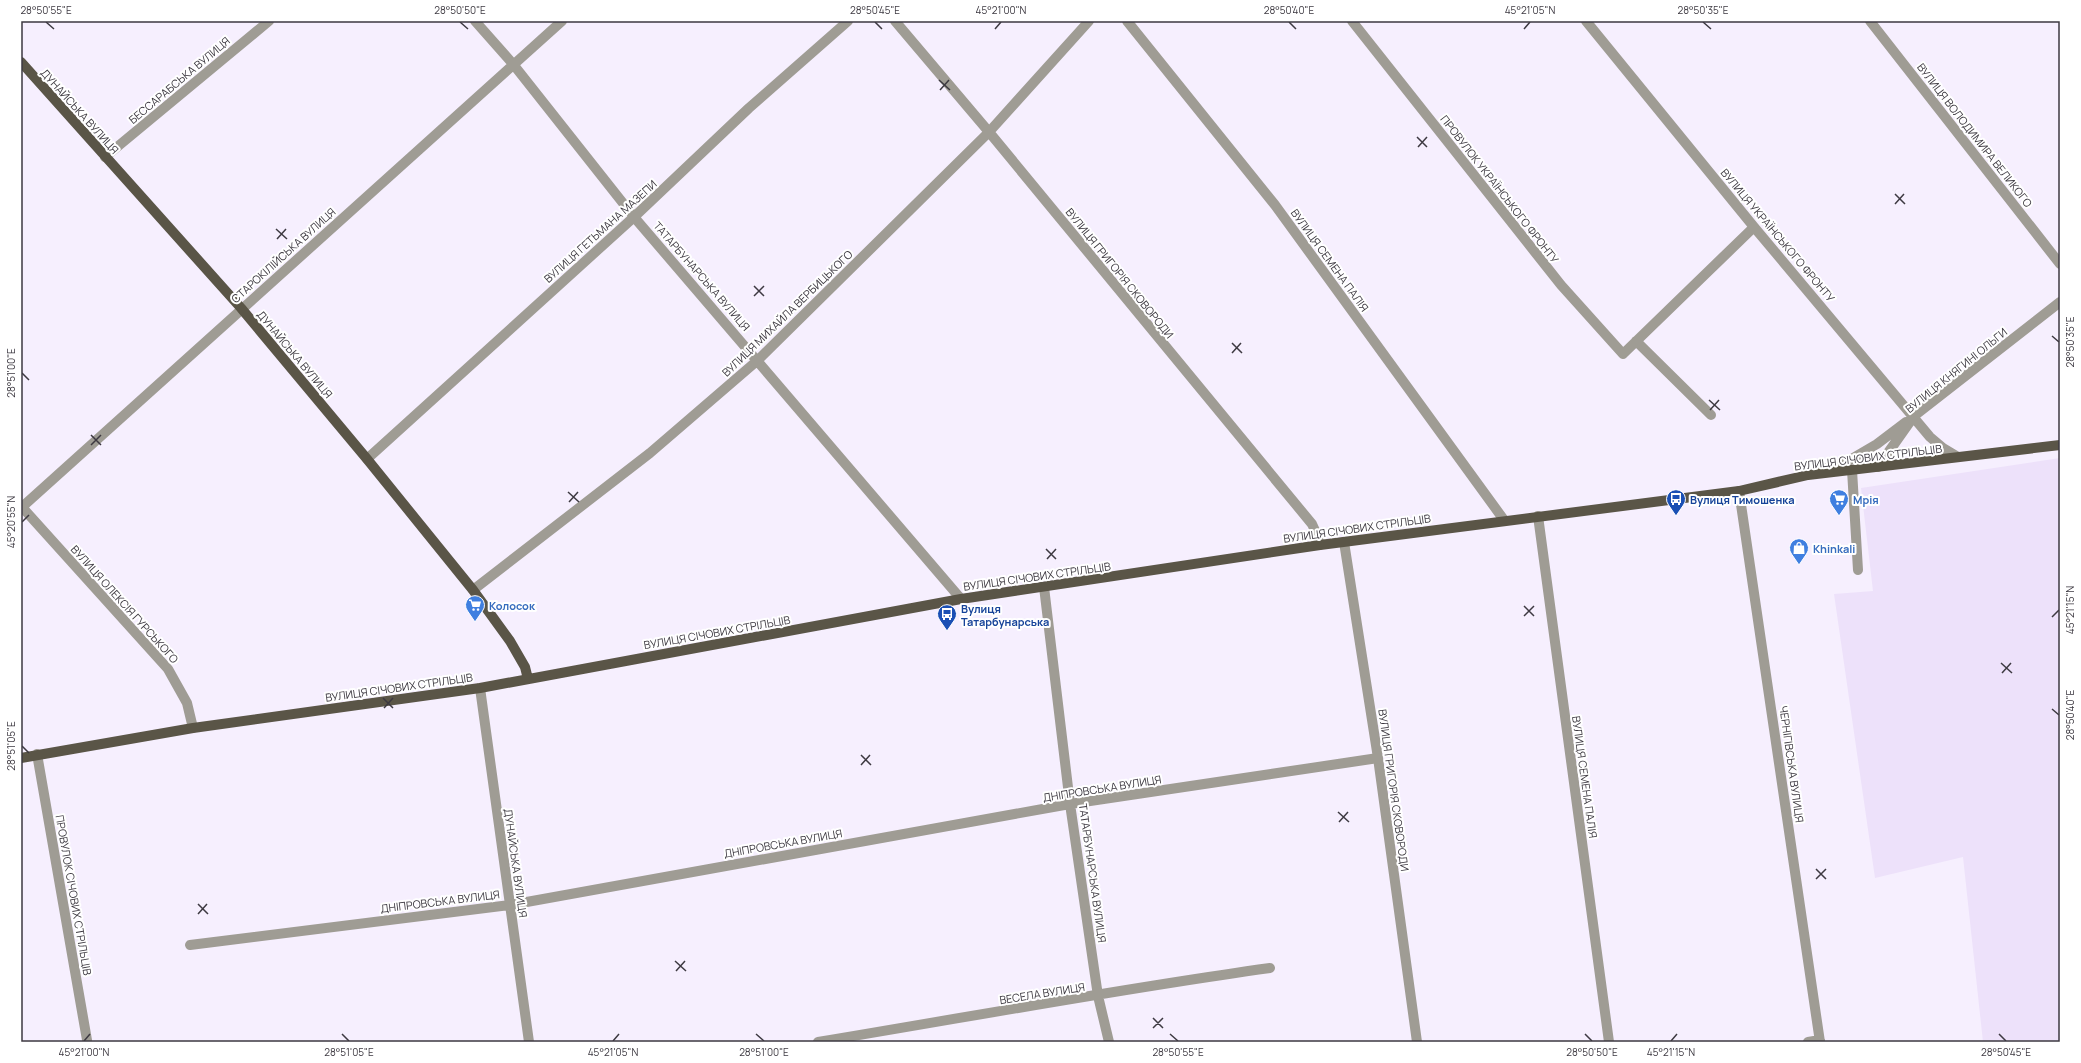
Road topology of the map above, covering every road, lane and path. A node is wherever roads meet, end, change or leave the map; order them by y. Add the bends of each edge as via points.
1 (269, 21) edge
2 (475, 21) edge
3 (562, 21) edge
4 (848, 21) edge
5 (895, 21) edge
6 (1089, 21) edge
7 (1127, 21) edge
8 (1352, 21) edge
9 (1586, 21) edge
10 (1870, 21) edge
11 (21, 62) edge
12 (513, 64) junction
13 (989, 132) junction
14 (105, 157) junction
15 (634, 217) junction
16 (1754, 227) junction
17 (2060, 264) edge
18 (2060, 302) edge
19 (241, 308) junction
20 (1636, 341) junction
21 (758, 360) junction
22 (1711, 415) dead end
23 (1914, 416) junction
24 (2060, 445) edge
25 (1958, 457) junction
26 (367, 459) junction
27 (1878, 467) junction
28 (1852, 470) junction
29 (1808, 475) junction
30 (1739, 491) junction
31 (21, 507) edge
32 (1538, 516) junction
33 (1504, 520) junction
34 (1344, 542) junction
35 (1320, 545) junction
36 (1858, 570) dead end
37 (1044, 587) junction
38 (472, 590) junction
39 (961, 599) junction
40 (528, 679) junction
41 (480, 688) junction
42 (193, 728) junction
43 (37, 754) junction
44 (21, 758) edge
45 (1378, 758) junction
46 (1070, 804) junction
47 (510, 905) junction
48 (190, 945) dead end
49 (1270, 968) dead end
50 (1098, 996) junction
51 (87, 1040) dead end
52 (1820, 1041) edge
53 (529, 1042) edge
54 (818, 1042) edge
55 (1109, 1042) edge
56 (1417, 1042) edge
57 (1609, 1042) edge
58 (1808, 1042) edge

1 - 14 street, БЕССАРАБСЬКА ВУЛИЦЯ
2 - 12 street, ТАТАРБУНАРСЬКА ВУЛИЦЯ
3 - 12 street, СТАРОКІЛІЙСЬКА ВУЛИЦЯ
4 - 15 street, ВУЛИЦЯ ГЕТЬМАНА МАЗЕПИ via 749,108
5 - 13 street, ВУЛИЦЯ ГРИГОРІЯ СКОВОРОДИ
6 - 13 street, ВУЛИЦЯ МИХАЙЛА ВЕРБИЦЬКОГО
7 - 33 street, ВУЛИЦЯ СЕМЕНА ПАЛІЯ via 1275,205
8 - 20 street, ПРОВУЛОК УКРАЇНСЬКОГО ФРОНТУ via 1561,285 1622,354
9 - 16 street, ВУЛИЦЯ УКРАЇНСЬКОГО ФРОНТУ
10 - 17 street, ВУЛИЦЯ ВОЛОДИМИРА ВЕЛИКОГО
11 - 14 main road, ДУНАЙСЬКА ВУЛИЦЯ
12 - 15 street, ТАТАРБУНАРСЬКА ВУЛИЦЯ
12 - 19 street, СТАРОКІЛІЙСЬКА ВУЛИЦЯ
13 - 21 street, ВУЛИЦЯ МИХАЙЛА ВЕРБИЦЬКОГО
13 - 35 street, ВУЛИЦЯ ГРИГОРІЯ СКОВОРОДИ via 1312,524
14 - 19 main road, ДУНАЙСЬКА ВУЛИЦЯ
15 - 21 street, ТАТАРБУНАРСЬКА ВУЛИЦЯ
15 - 26 street, ВУЛИЦЯ ГЕТЬМАНА МАЗЕПИ
16 - 20 street, ПРОВУЛОК УКРАЇНСЬКОГО ФРОНТУ
16 - 23 street, ВУЛИЦЯ УКРАЇНСЬКОГО ФРОНТУ
18 - 23 street, ВУЛИЦЯ КНЯГИНІ ОЛЬГИ
19 - 26 main road, ДУНАЙСЬКА ВУЛИЦЯ
19 - 31 street, СТАРОКІЛІЙСЬКА ВУЛИЦЯ
20 - 22 street
21 - 38 street, ВУЛИЦЯ МИХАЙЛА ВЕРБИЦЬКОГО via 650,453
21 - 39 street, ТАТАРБУНАРСЬКА ВУЛИЦЯ
23 - 25 street, ВУЛИЦЯ УКРАЇНСЬКОГО ФРОНТУ via 1930,437
23 - 27 street, ВУЛИЦЯ КНЯГИНІ ОЛЬГИ
23 - 29 street via 1877,444 1848,461
24 - 25 main road, ВУЛИЦЯ СІЧОВИХ СТРІЛЬЦІВ
25 - 27 main road, ВУЛИЦЯ СІЧОВИХ СТРІЛЬЦІВ
26 - 38 main road, ДУНАЙСЬКА ВУЛИЦЯ
27 - 28 main road, ВУЛИЦЯ СІЧОВИХ СТРІЛЬЦІВ
28 - 29 main road, ВУЛИЦЯ СІЧОВИХ СТРІЛЬЦІВ
28 - 36 street
29 - 30 main road, ВУЛИЦЯ СІЧОВИХ СТРІЛЬЦІВ
30 - 32 main road, ВУЛИЦЯ СІЧОВИХ СТРІЛЬЦІВ
30 - 52 street, ЧЕРНІГІВСЬКА ВУЛИЦЯ
31 - 42 street, ВУЛИЦЯ ОЛЕКСІЯ ГУРСЬКОГО via 168,669 187,703
32 - 33 main road, ВУЛИЦЯ СІЧОВИХ СТРІЛЬЦІВ
32 - 57 street, ВУЛИЦЯ СЕМЕНА ПАЛІЯ
33 - 34 main road, ВУЛИЦЯ СІЧОВИХ СТРІЛЬЦІВ
34 - 35 main road, ВУЛИЦЯ СІЧОВИХ СТРІЛЬЦІВ
34 - 45 street, ВУЛИЦЯ ГРИГОРІЯ СКОВОРОДИ
35 - 37 main road, ВУЛИЦЯ СІЧОВИХ СТРІЛЬЦІВ
37 - 39 main road, ВУЛИЦЯ СІЧОВИХ СТРІЛЬЦІВ
37 - 46 street, ТАТАРБУНАРСЬКА ВУЛИЦЯ
38 - 40 main road, ДУНАЙСЬКА ВУЛИЦЯ via 510,641 525,667
39 - 40 main road, ВУЛИЦЯ СІЧОВИХ СТРІЛЬЦІВ
40 - 41 main road, ВУЛИЦЯ СІЧОВИХ СТРІЛЬЦІВ
41 - 42 main road, ВУЛИЦЯ СІЧОВИХ СТРІЛЬЦІВ
41 - 47 street, ДУНАЙСЬКА ВУЛИЦЯ
42 - 43 main road, ВУЛИЦЯ СІЧОВИХ СТРІЛЬЦІВ
43 - 44 main road, ВУЛИЦЯ СІЧОВИХ СТРІЛЬЦІВ
43 - 51 street, ПРОВУЛОК СІЧОВИХ СТРІЛЬЦІВ
45 - 46 street, ДНІПРОВСЬКА ВУЛИЦЯ
45 - 56 street, ВУЛИЦЯ ГРИГОРІЯ СКОВОРОДИ
46 - 47 street, ДНІПРОВСЬКА ВУЛИЦЯ
46 - 50 street, ТАТАРБУНАРСЬКА ВУЛИЦЯ
47 - 48 street, ДНІПРОВСЬКА ВУЛИЦЯ
47 - 53 street, ДУНАЙСЬКА ВУЛИЦЯ
49 - 50 street, ВЕСЕЛА ВУЛИЦЯ via 1153,984
50 - 54 street, ВЕСЕЛА ВУЛИЦЯ
50 - 55 street, ТАТАРБУНАРСЬКА ВУЛИЦЯ
52 - 58 street

